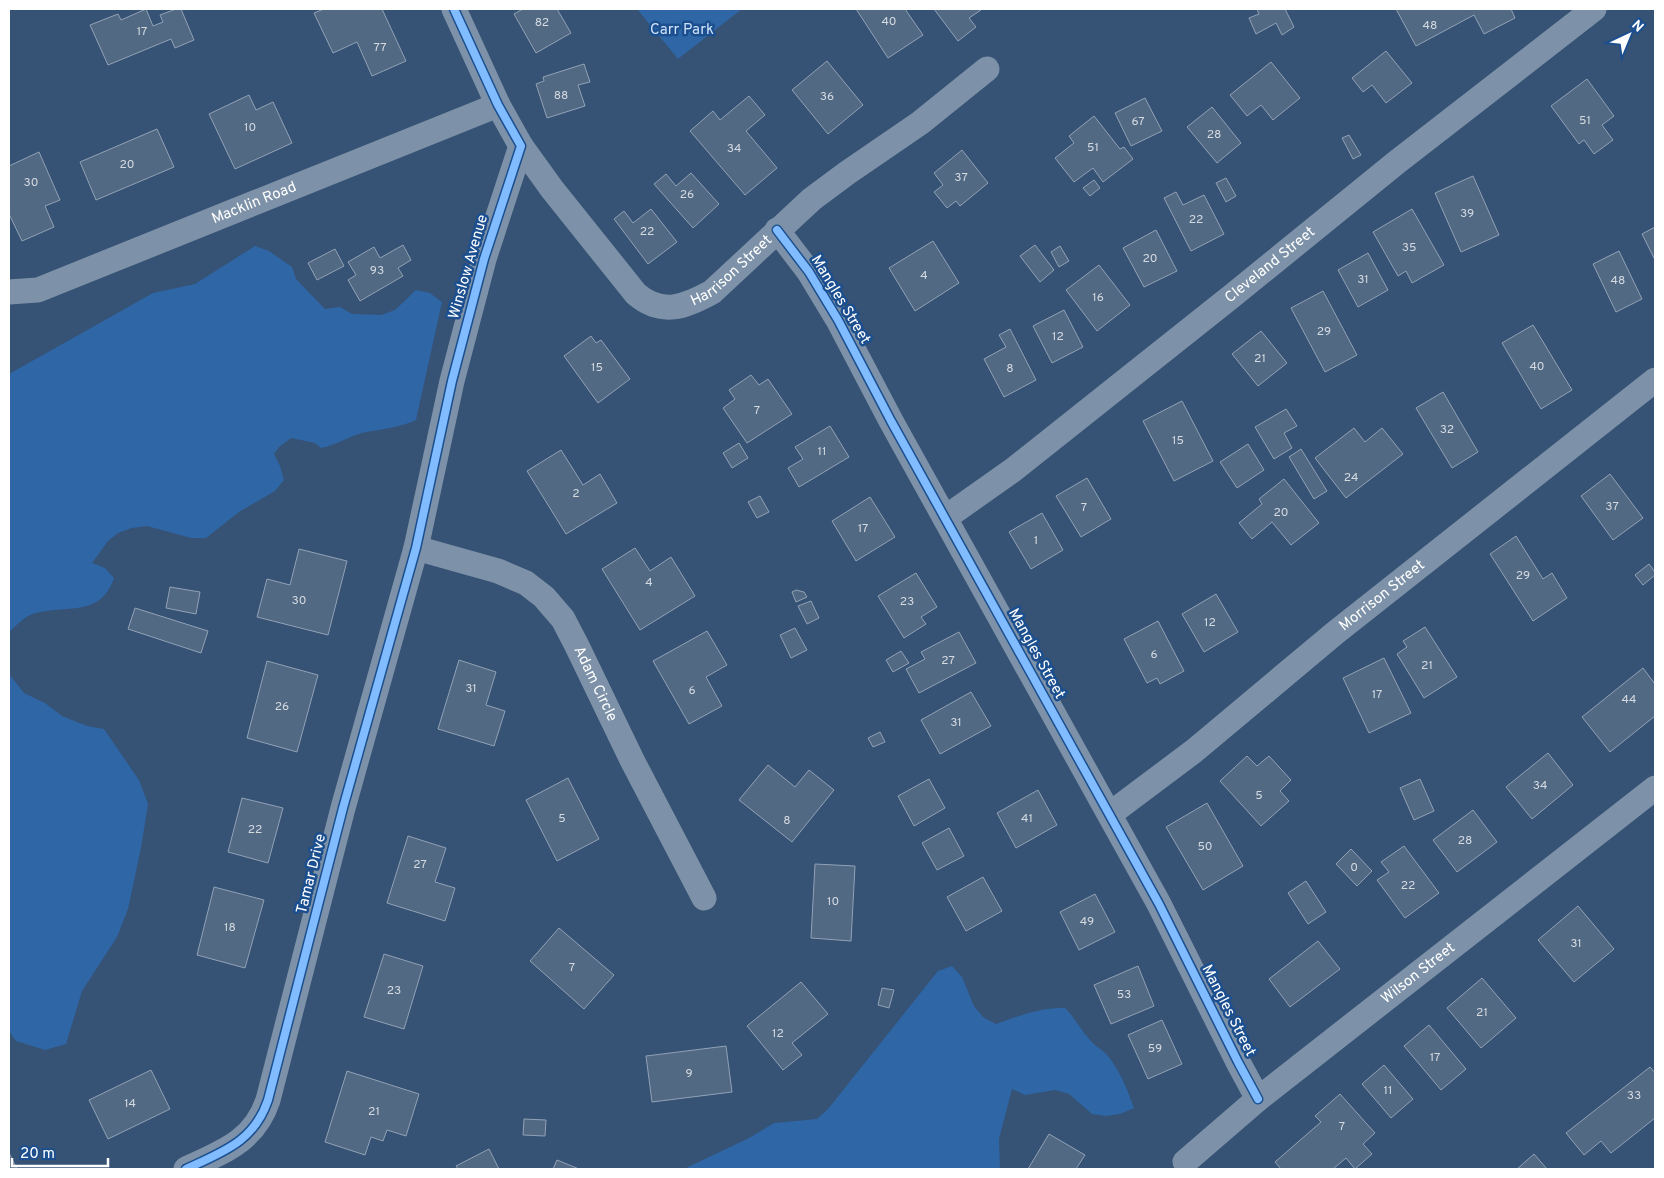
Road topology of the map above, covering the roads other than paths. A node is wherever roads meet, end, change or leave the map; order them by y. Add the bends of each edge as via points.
1 (454, 9) edge
2 (1594, 9) edge
3 (987, 69) dead end
4 (498, 105) junction
5 (521, 146) junction
6 (777, 230) junction
7 (9, 292) edge
8 (1655, 380) edge
9 (945, 518) junction
10 (416, 548) junction
11 (1655, 788) edge
12 (1110, 814) junction
13 (704, 898) dead end
14 (1258, 1099) junction
15 (1185, 1162) dead end
16 (186, 1169) edge

1 - 4 street
2 - 9 street, Cleveland Street via 1397,162 1013,470
3 - 6 street, Harrison Street via 920,123 812,199
4 - 5 street
4 - 7 street, Macklin Road via 38,290
5 - 6 street, Harrison Street via 636,294 659,307 681,306 712,292
5 - 10 street, Winslow Avenue via 484,259 452,381
6 - 9 street, Mangles Street via 805,266 838,320
8 - 12 street, Morrison Street via 1335,632 1194,751
9 - 12 street, Mangles Street
10 - 13 street, Adam Circle via 519,580 544,597 563,620
10 - 16 street, Tamar Drive via 343,808 265,1108 252,1130 240,1142
11 - 14 street, Wilson Street
12 - 14 street, Mangles Street
14 - 15 street, Wilson Street

